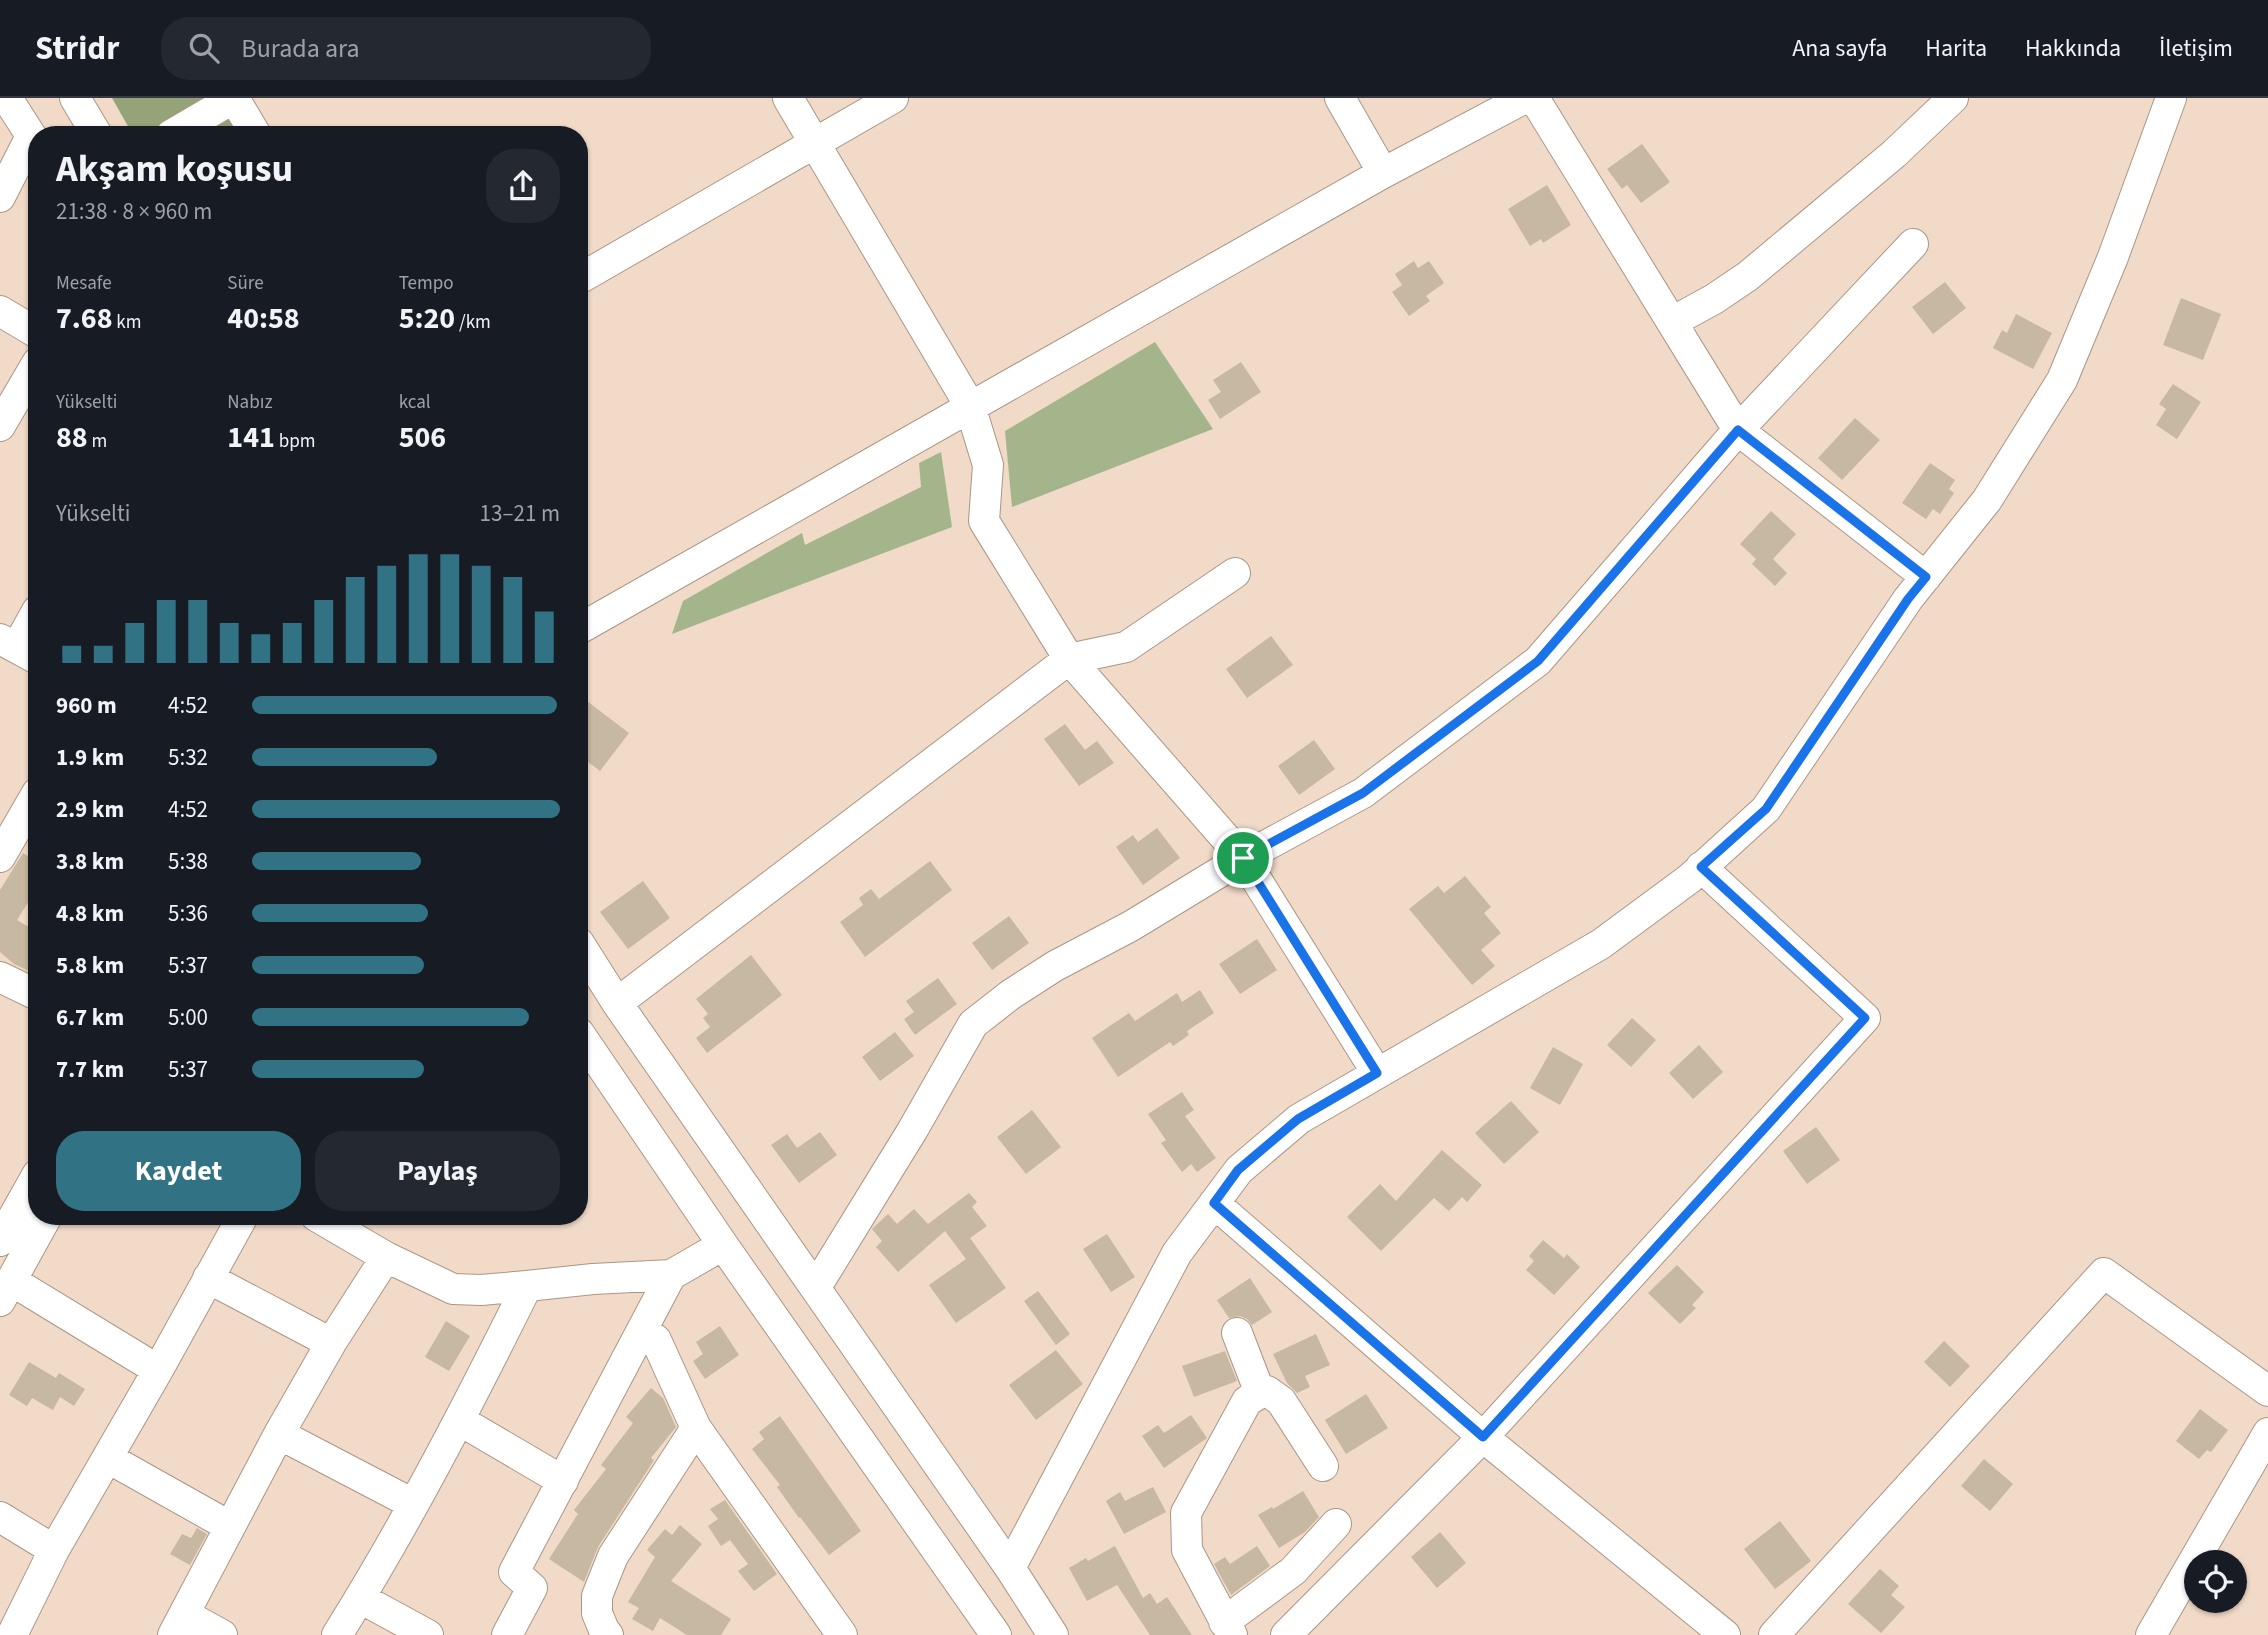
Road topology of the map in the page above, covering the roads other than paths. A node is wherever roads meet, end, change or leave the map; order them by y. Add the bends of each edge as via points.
1 (7, 98) edge
2 (75, 98) edge
3 (234, 98) edge
4 (788, 98) edge
5 (892, 98) edge
6 (1340, 98) edge
7 (1525, 98) edge
8 (1534, 98) edge
9 (1953, 98) edge
10 (2171, 98) edge
11 (92, 126) edge
12 (186, 126) edge
13 (251, 126) edge
14 (28, 131) edge
15 (814, 142) junction
16 (28, 150) edge
17 (1383, 173) junction
18 (0, 197) edge
19 (1913, 244) dead end
20 (588, 274) edge
21 (0, 311) edge
22 (1672, 322) junction
23 (28, 328) edge
24 (28, 378) edge
25 (970, 406) junction
26 (0, 426) edge
27 (1738, 430) junction
28 (1235, 573) dead end
29 (1926, 577) junction
30 (588, 624) edge
31 (28, 629) edge
32 (18, 648) edge
33 (1069, 659) junction
34 (19, 822) edge
35 (0, 857) edge
36 (1243, 858) junction
37 (1701, 867) junction
38 (588, 957) edge
39 (0, 976) edge
40 (28, 990) edge
41 (617, 1003) junction
42 (588, 1046) edge
43 (1377, 1073) junction
44 (28, 1191) edge
45 (1214, 1203) junction
46 (42, 1225) edge
47 (238, 1225) edge
48 (331, 1225) edge
49 (0, 1241) edge
50 (723, 1245) junction
51 (386, 1257) junction
52 (671, 1275) junction
53 (208, 1278) junction
54 (527, 1286) junction
55 (816, 1287) junction
56 (6, 1291) edge
57 (643, 1329) junction
58 (1237, 1333) dead end
59 (331, 1343) junction
60 (158, 1370) junction
61 (2268, 1391) edge
62 (1260, 1393) junction
63 (459, 1420) junction
64 (696, 1428) junction
65 (2268, 1433) edge
66 (279, 1434) junction
67 (1483, 1437) junction
68 (108, 1458) junction
69 (1323, 1466) dead end
70 (563, 1481) junction
71 (413, 1504) junction
72 (0, 1517) edge
73 (1336, 1524) dead end
74 (229, 1526) junction
75 (54, 1550) junction
76 (1010, 1568) junction
77 (360, 1598) junction
78 (179, 1625) edge
79 (1228, 1628) edge
80 (12, 1635) edge
81 (222, 1635) edge
82 (337, 1635) edge
83 (428, 1635) edge
84 (507, 1635) edge
85 (608, 1635) edge
86 (842, 1635) edge
87 (996, 1635) edge
88 (1054, 1635) edge
89 (1286, 1635) edge
90 (1725, 1635) edge
91 (1774, 1635) edge
92 (2151, 1635) edge

1 - 14 street
2 - 11 street
3 - 12 street
3 - 13 street
4 - 15 street
5 - 15 street
6 - 17 street
7 - 17 street
8 - 22 street
9 - 22 street via 1894,154 1748,276
10 - 29 street via 2062,380 1987,500
15 - 20 street
15 - 25 street
16 - 18 street
17 - 25 street
19 - 27 street
21 - 23 street
22 - 27 street
24 - 26 street
25 - 30 street
25 - 33 street via 988,465 984,521
27 - 29 street
27 - 36 street via 1538,661 1363,793
28 - 33 street via 1126,648
29 - 37 street via 1766,809
31 - 32 street
33 - 36 street
33 - 41 street
34 - 35 street
36 - 43 street
36 - 55 street via 1055,966 973,1024
37 - 43 street via 1601,944
37 - 67 street via 1865,1018
38 - 41 street
39 - 40 street
41 - 55 street
42 - 50 street
43 - 45 street via 1298,1119 1238,1170
44 - 49 street
45 - 67 street
45 - 76 street via 1177,1254
46 - 56 street
47 - 53 street
48 - 51 street
50 - 52 street
50 - 87 street
51 - 54 street via 453,1289
51 - 59 street
52 - 54 street
52 - 57 street
53 - 59 street
53 - 60 street
54 - 63 street
55 - 76 street
56 - 60 street
57 - 64 street via 656,1340
57 - 70 street
58 - 62 street
59 - 66 street
60 - 68 street
61 - 91 street via 2104,1273
62 - 69 street via 1267,1391 1281,1401
62 - 79 street via 1247,1401 1186,1513 1187,1550
63 - 70 street
63 - 71 street
64 - 85 street via 613,1556 597,1596 597,1613
64 - 86 street
65 - 92 street
66 - 71 street
66 - 74 street
67 - 89 street
67 - 90 street
68 - 74 street
68 - 75 street
70 - 84 street via 514,1572 532,1588
71 - 77 street
72 - 75 street
73 - 79 street via 1293,1571
74 - 78 street
75 - 80 street
76 - 88 street
77 - 82 street
77 - 83 street
78 - 81 street

